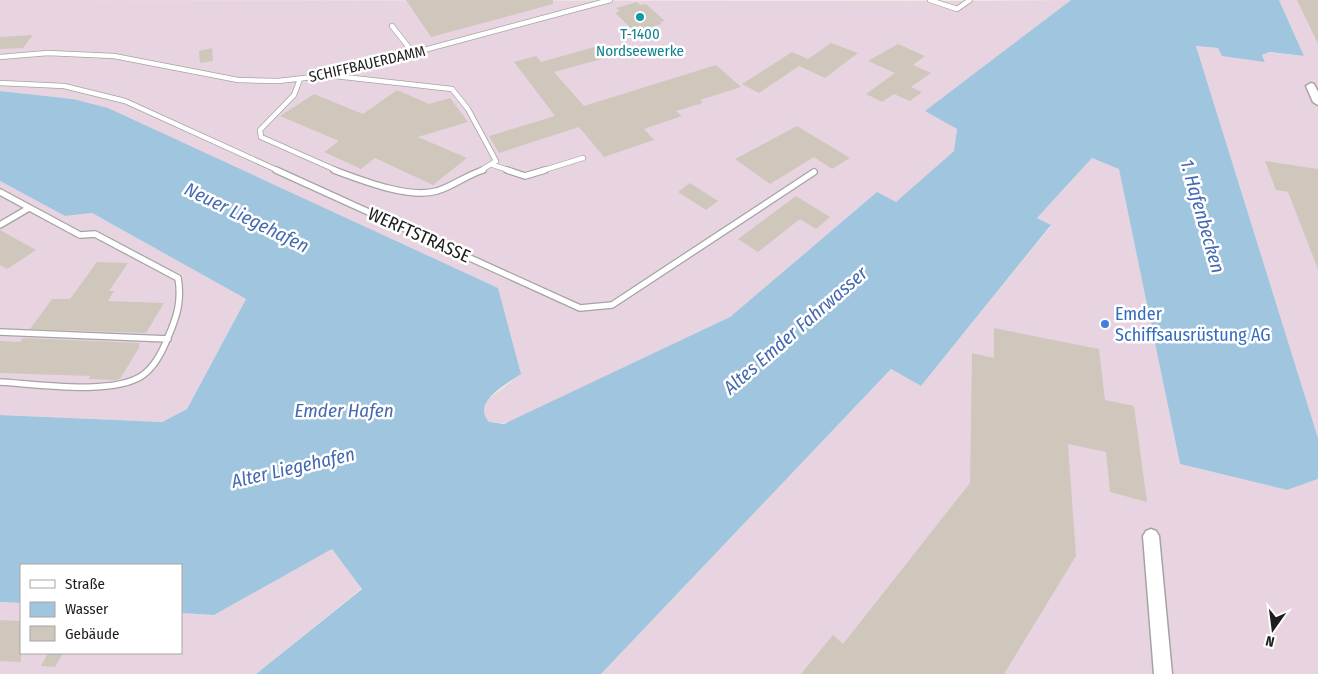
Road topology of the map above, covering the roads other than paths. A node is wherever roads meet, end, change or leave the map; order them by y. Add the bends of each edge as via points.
1 (610, 0) edge
2 (930, 0) edge
3 (970, 0) edge
4 (392, 26) dead end
5 (414, 54) junction
6 (0, 57) edge
7 (331, 75) junction
8 (300, 79) junction
9 (0, 83) edge
10 (1310, 86) dead end
11 (1318, 102) edge
12 (583, 158) dead end
13 (493, 165) junction
14 (814, 172) dead end
15 (0, 192) edge
16 (29, 208) junction
17 (0, 225) edge
18 (0, 332) edge
19 (168, 339) junction
20 (0, 382) edge
21 (1152, 536) dead end
22 (1163, 674) edge

1 - 5 lane, SCHIFFBAUERDAMM
2 - 3 lane via 957,9
4 - 5 lane
5 - 7 lane, SCHIFFBAUERDAMM
6 - 8 lane, SCHIFFBAUERDAMM via 48,53 114,56 238,80
7 - 8 lane, SCHIFFBAUERDAMM
7 - 13 lane via 452,89 480,130 496,161
8 - 13 lane via 294,95 260,130 261,137 341,172 406,191 438,190
9 - 14 lane, WERFTSTRASSE via 66,86 126,101 580,308 612,305
10 - 11 street
12 - 13 lane via 525,176
15 - 16 lane
16 - 17 lane
16 - 19 lane via 80,235 95,234 178,278 182,297
18 - 19 lane
19 - 20 lane via 143,375 125,383 99,386
21 - 22 street

